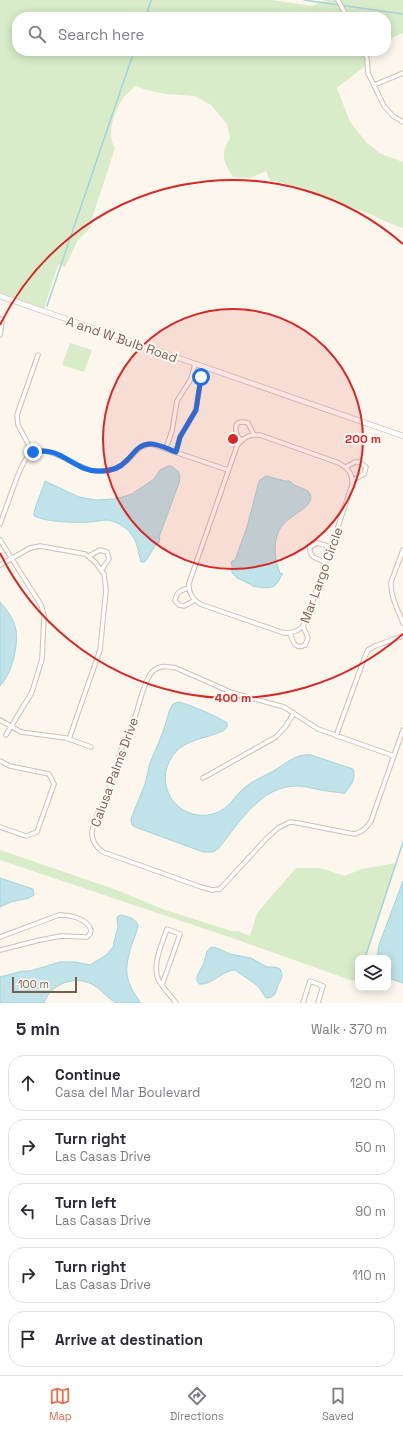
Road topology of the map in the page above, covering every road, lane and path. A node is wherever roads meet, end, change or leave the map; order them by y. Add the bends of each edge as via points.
1 (338, 0) edge
2 (344, 12) edge
3 (366, 56) edge
4 (403, 73) edge
5 (374, 85) junction
6 (403, 122) edge
7 (0, 296) edge
8 (0, 319) edge
9 (0, 335) edge
10 (38, 354) dead end
11 (195, 364) junction
12 (205, 367) junction
13 (254, 435) junction
14 (403, 436) edge
15 (241, 441) junction
16 (166, 448) junction
17 (33, 452) junction
18 (176, 452) junction
19 (346, 467) junction
20 (228, 470) junction
21 (353, 480) junction
22 (0, 524) edge
23 (0, 540) edge
24 (332, 547) junction
25 (403, 550) edge
26 (89, 556) junction
27 (11, 558) junction
28 (326, 562) junction
29 (0, 565) edge
30 (102, 569) junction
31 (189, 588) junction
32 (195, 600) junction
33 (403, 623) edge
34 (303, 626) junction
35 (290, 633) junction
36 (403, 636) edge
37 (294, 713) junction
38 (0, 720) edge
39 (11, 727) junction
40 (403, 730) edge
41 (6, 735) dead end
42 (336, 736) junction
43 (69, 739) junction
44 (91, 747) dead end
45 (394, 756) junction
46 (0, 761) edge
47 (203, 778) dead end
48 (0, 827) edge
49 (0, 937) edge
50 (0, 950) edge
51 (162, 985) junction
52 (176, 1003) edge
53 (303, 1003) edge
54 (318, 1003) edge

1 - 2 street
3 - 5 street via 368,73
4 - 5 street
5 - 6 street via 384,106
7 - 11 street, A and W Bulb Road
8 - 9 street
10 - 17 street via 17,414 18,425
11 - 12 street, A and W Bulb Road
11 - 16 street via 191,379 177,401
12 - 14 street, A and W Bulb Road
12 - 18 street via 196,410 180,437
13 - 15 street
13 - 15 street via 248,423 238,423 235,432
13 - 19 street via 333,460
15 - 20 street
16 - 17 street via 151,444 141,446 119,466 100,471 84,468 50,451
16 - 18 street
17 - 22 street via 21,466
18 - 20 street
19 - 21 street
19 - 21 street via 355,462 366,466 364,474
20 - 31 street
21 - 24 street, Mar Largo Circle
23 - 27 street
24 - 28 street, Mar Largo Circle
24 - 28 street via 317,543 310,547 312,556
25 - 33 street via 391,582 392,595
26 - 27 street via 80,552 35,546
26 - 30 street
26 - 30 street via 100,550 107,552 109,559
27 - 29 street
27 - 39 street via 41,605 44,615 42,659 32,692
28 - 34 street, Mar Largo Circle
30 - 43 street via 106,584 100,650
31 - 32 street
31 - 32 street via 179,592 175,601 184,606
32 - 35 street, Mar Largo Circle via 214,609
34 - 35 street, Mar Largo Circle
34 - 35 street via 308,638 306,645 296,646
36 - 42 street via 368,650
37 - 42 street, Calusa Palms Drive via 318,729
37 - 45 street, Calusa Palms Drive via 284,707 233,693 176,668 158,667 147,680 131,730 100,808 92,832 94,844 103,852 200,888 220,890 269,835 284,824 298,823 354,834 367,828
37 - 47 street via 276,737
38 - 39 street
39 - 41 street
39 - 43 street via 26,733
40 - 45 street, Calusa Palms Drive
42 - 45 street, Calusa Palms Drive
43 - 44 street
46 - 48 street via 10,766 49,774 54,784 37,832 26,836
49 - 50 street via 59,915 84,921 91,930 86,937 61,936
51 - 51 street via 156,973 159,953 167,930 180,934
51 - 52 street
53 - 54 street via 310,981 323,986

